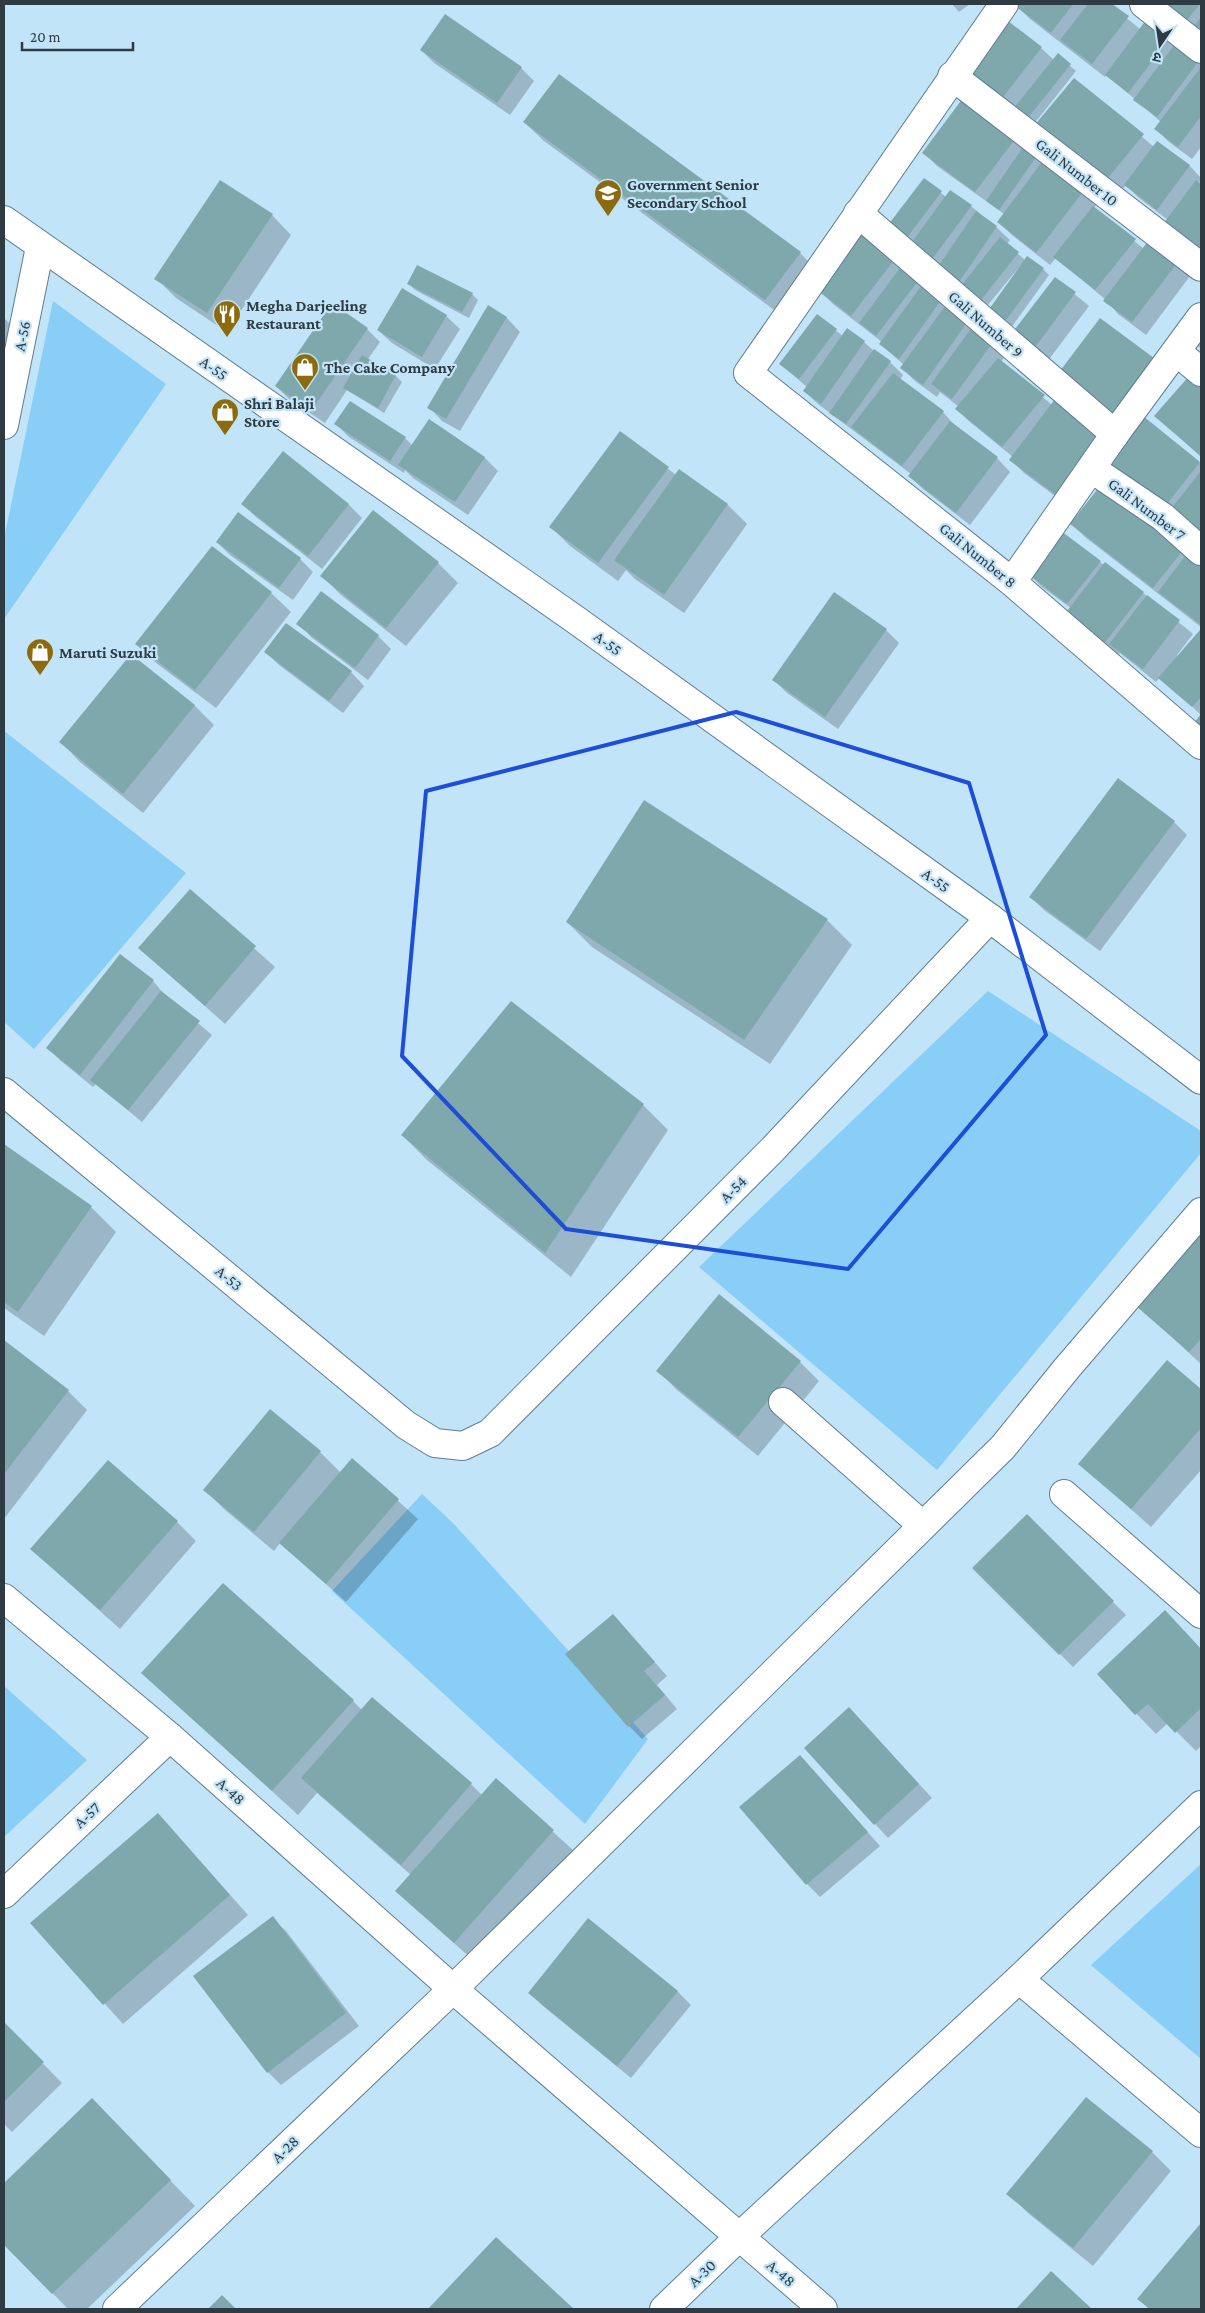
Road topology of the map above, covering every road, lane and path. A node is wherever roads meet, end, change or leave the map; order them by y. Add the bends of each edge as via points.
1 (1004, 4) edge
2 (1144, 4) edge
3 (1201, 49) edge
4 (952, 76) junction
5 (858, 213) junction
6 (4, 220) edge
7 (40, 247) junction
8 (1201, 267) edge
9 (1201, 318) edge
10 (1176, 352) junction
11 (1201, 372) edge
12 (4, 425) edge
13 (1115, 434) junction
14 (1092, 469) junction
15 (1201, 550) edge
16 (1012, 582) junction
17 (1201, 745) edge
18 (990, 918) junction
19 (1201, 1080) edge
20 (4, 1092) edge
21 (1201, 1212) edge
22 (783, 1402) dead end
23 (463, 1446) joint
24 (1064, 1494) dead end
25 (922, 1525) junction
26 (4, 1598) edge
27 (1201, 1614) edge
28 (170, 1737) junction
29 (1201, 1805) edge
30 (4, 1894) edge
31 (1019, 1979) junction
32 (453, 1989) junction
33 (1201, 2133) edge
34 (740, 2236) junction
35 (117, 2309) edge
36 (664, 2309) edge
37 (823, 2309) edge

1 - 4 street
2 - 3 street
4 - 5 street
4 - 8 street, Gali Number 10
5 - 13 street, Gali Number 9
5 - 16 street, Gali Number 8 via 748,373
6 - 7 street, A-55
7 - 12 street, A-56
7 - 18 street, A-55 via 576,620
9 - 10 street
10 - 11 street
10 - 13 street
13 - 14 street
14 - 15 street, Gali Number 7 via 1163,517
14 - 16 street
16 - 17 street, Gali Number 8
18 - 19 street, A-55
18 - 23 street, A-54 via 773,1149 518,1405 490,1433
20 - 23 street, A-53 via 406,1425 435,1443
21 - 25 street, A-28 via 1003,1447
22 - 25 street
24 - 27 street
25 - 32 street, A-28
26 - 28 street, A-48
28 - 30 street, A-57
28 - 32 street, A-48
29 - 31 street, A-30
31 - 33 street
31 - 34 street, A-30
32 - 34 street, A-48
32 - 35 street, A-28
34 - 36 street, A-30
34 - 37 street, A-48 / A-48

